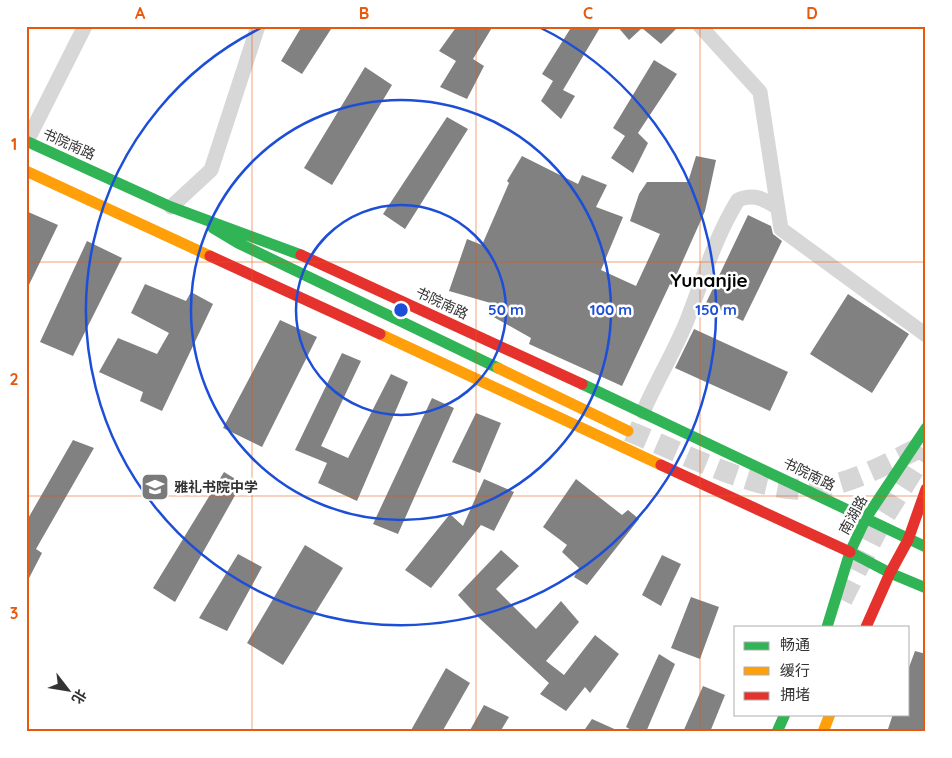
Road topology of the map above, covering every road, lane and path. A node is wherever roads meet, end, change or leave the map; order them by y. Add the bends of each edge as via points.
1 (84, 26) edge
2 (258, 26) edge
3 (700, 26) edge
4 (26, 141) edge
5 (26, 171) edge
6 (172, 207) junction
7 (778, 208) junction
8 (196, 217) junction
9 (926, 335) edge
10 (642, 412) junction
11 (926, 428) edge
12 (628, 431) tunnel mouth
13 (926, 489) edge
14 (926, 511) edge
15 (866, 518) junction
16 (926, 522) edge
17 (908, 540) junction
18 (926, 547) edge
19 (850, 552) junction
20 (890, 574) junction
21 (926, 588) edge
22 (827, 626) edge
23 (866, 626) edge
24 (784, 716) edge
25 (829, 716) edge
26 (778, 732) edge
27 (823, 732) edge

1 - 4 street
2 - 6 street via 210,170
3 - 7 street via 760,92
4 - 6 main road, 书院南路
5 - 19 main road
6 - 8 main road, 书院南路
7 - 9 street via 781,229
7 - 10 street via 758,196 738,200 705,267 674,351
8 - 10 main road, 书院南路 via 278,245
8 - 12 main road via 238,243
10 - 15 main road, 书院南路
11 - 15 main road, 南湖路
13 - 17 main road
14 - 17 main road
15 - 17 main road, 书院南路
15 - 19 main road, 南湖路
16 - 17 street
17 - 18 main road, 书院南路
17 - 20 main road
19 - 20 main road
19 - 22 main road, 南湖路
20 - 21 main road
20 - 23 main road
24 - 26 main road
25 - 27 main road

